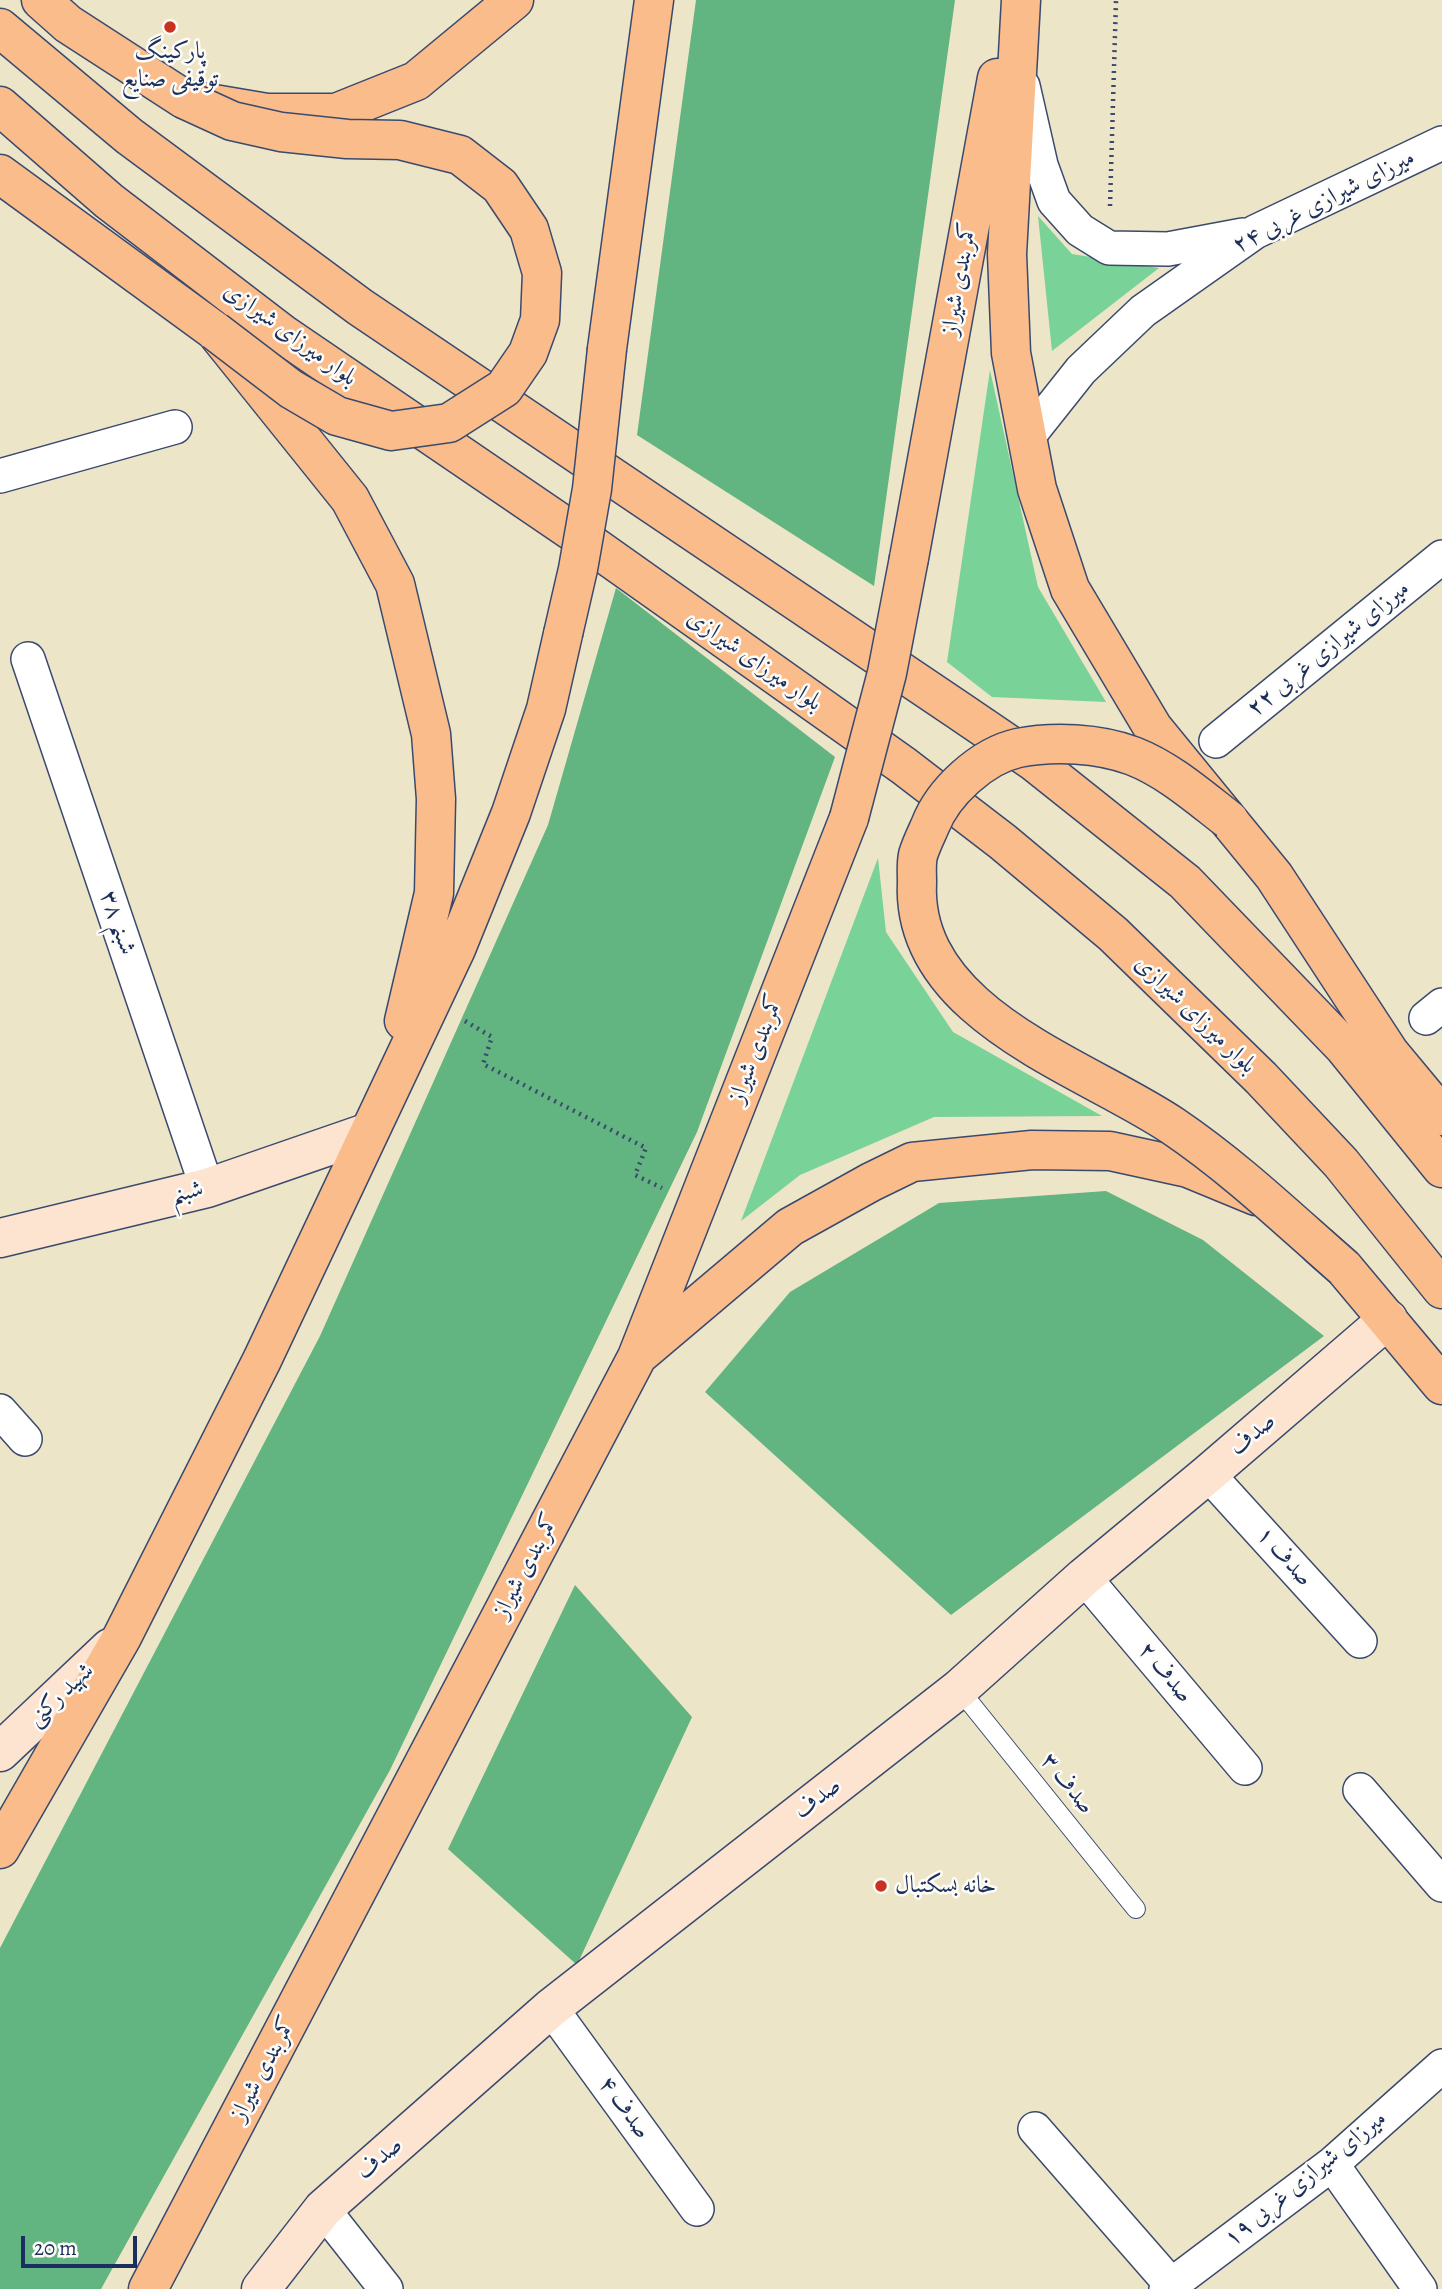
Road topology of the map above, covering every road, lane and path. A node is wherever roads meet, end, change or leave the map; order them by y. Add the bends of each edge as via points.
1 (41, 0) edge
2 (513, 0) edge
3 (654, 0) edge
4 (1011, 0) edge
5 (1021, 0) edge
6 (1116, 0) edge
7 (0, 28) edge
8 (1018, 68) junction
9 (184, 99) junction
10 (0, 106) edge
11 (1442, 142) edge
12 (0, 173) edge
13 (1255, 232) junction
14 (1109, 248) junction
15 (215, 331) junction
16 (175, 427) dead end
17 (1027, 438) junction
18 (0, 476) edge
19 (1442, 557) edge
20 (28, 659) dead end
21 (1216, 741) dead end
22 (1229, 820) junction
23 (431, 1000) junction
24 (388, 1091) junction
25 (1442, 1116) edge
26 (369, 1132) junction
27 (1442, 1168) edge
28 (207, 1188) junction
29 (696, 1204) junction
30 (0, 1238) edge
31 (1344, 1268) junction
32 (1442, 1289) edge
33 (1388, 1319) junction
34 (636, 1357) junction
35 (1442, 1385) edge
36 (0, 1411) edge
37 (25, 1438) dead end
38 (1208, 1474) junction
39 (1084, 1577) junction
40 (122, 1637) junction
41 (1360, 1641) dead end
42 (959, 1689) junction
43 (0, 1752) edge
44 (1245, 1768) dead end
45 (1360, 1790) dead end
46 (0, 1849) edge
47 (1442, 1885) edge
48 (1136, 1909) dead end
49 (551, 2008) junction
50 (1442, 2066) edge
51 (1035, 2129) dead end
52 (1332, 2164) junction
53 (323, 2209) junction
54 (697, 2209) dead end
55 (1171, 2287) edge
56 (148, 2289) edge
57 (261, 2289) edge
58 (386, 2289) edge
59 (1420, 2289) edge

1 - 9 main road via 68,24
2 - 9 main road via 416,81 336,113 267,113
3 - 23 main road, bridge via 578,569 546,709 511,813
4 - 29 main road, کمربندی شیراز, bridge via 887,673 849,818
5 - 8 main road
6 - 14 path
7 - 27 main road via 129,136 360,307 1032,761 1098,811 1185,882 1344,1047
8 - 14 street via 1054,201 1080,230
8 - 17 main road via 1007,254 1012,353
9 - 15 main road, bridge via 232,121 281,132 400,141 460,155 500,186 529,229 542,273 540,320 528,353 504,388 449,423 391,431 337,416 292,389
10 - 32 main road, بلوار میرزای شیرازی via 109,201 284,335 585,540 904,766 1003,842 1113,934 1261,1078 1341,1163
11 - 13 street, ۲۴ میرزای شیرازی غربی
12 - 15 main road
13 - 14 street via 1168,249
13 - 17 street, ۲۴ میرزای شیرازی غربی via 1143,311 1081,370
15 - 24 main road via 350,499 395,584 421,686 431,734 436,799 434,893
16 - 18 street
17 - 22 main road via 1037,489 1070,589 1153,728
19 - 21 street, ۲۲ میرزای شیرازی غربی
20 - 28 street, شبنم ۳۸
22 - 25 main road via 1274,876 1389,1052
22 - 31 main road, bridge via 1176,779 1133,756 1063,744 1009,750 970,775 936,811 918,856 915,904 927,944 975,1008 1070,1068 1148,1109 1212,1152
23 - 24 main road
23 - 29 path via 492,1037 483,1064 646,1148 635,1175
24 - 26 main road
26 - 28 street, شبنم
26 - 40 main road via 262,1360
28 - 30 street, شبنم
29 - 34 main road, کمربندی شیراز
31 - 33 main road
31 - 34 main road via 1266,1200 1188,1168 1110,1151 1031,1150 924,1161 871,1182 790,1227
33 - 35 main road
33 - 38 street, صدف
34 - 56 main road, کمربندی شیراز
36 - 37 street
38 - 39 street, صدف
38 - 41 street, ۱ صدف
39 - 42 street, صدف
39 - 44 street, ۲ صدف
40 - 43 street, شهید رکنی
40 - 46 main road
42 - 48 lane, صدف ۳
42 - 49 street, صدف
45 - 47 street
49 - 53 street, صدف
49 - 54 street, ۴ صدف
50 - 52 street, ۱۹ میرزای شیرازی غربی
51 - 55 street
52 - 55 street, ۱۹ میرزای شیرازی غربی
52 - 59 street
53 - 57 street, صدف
53 - 58 street

